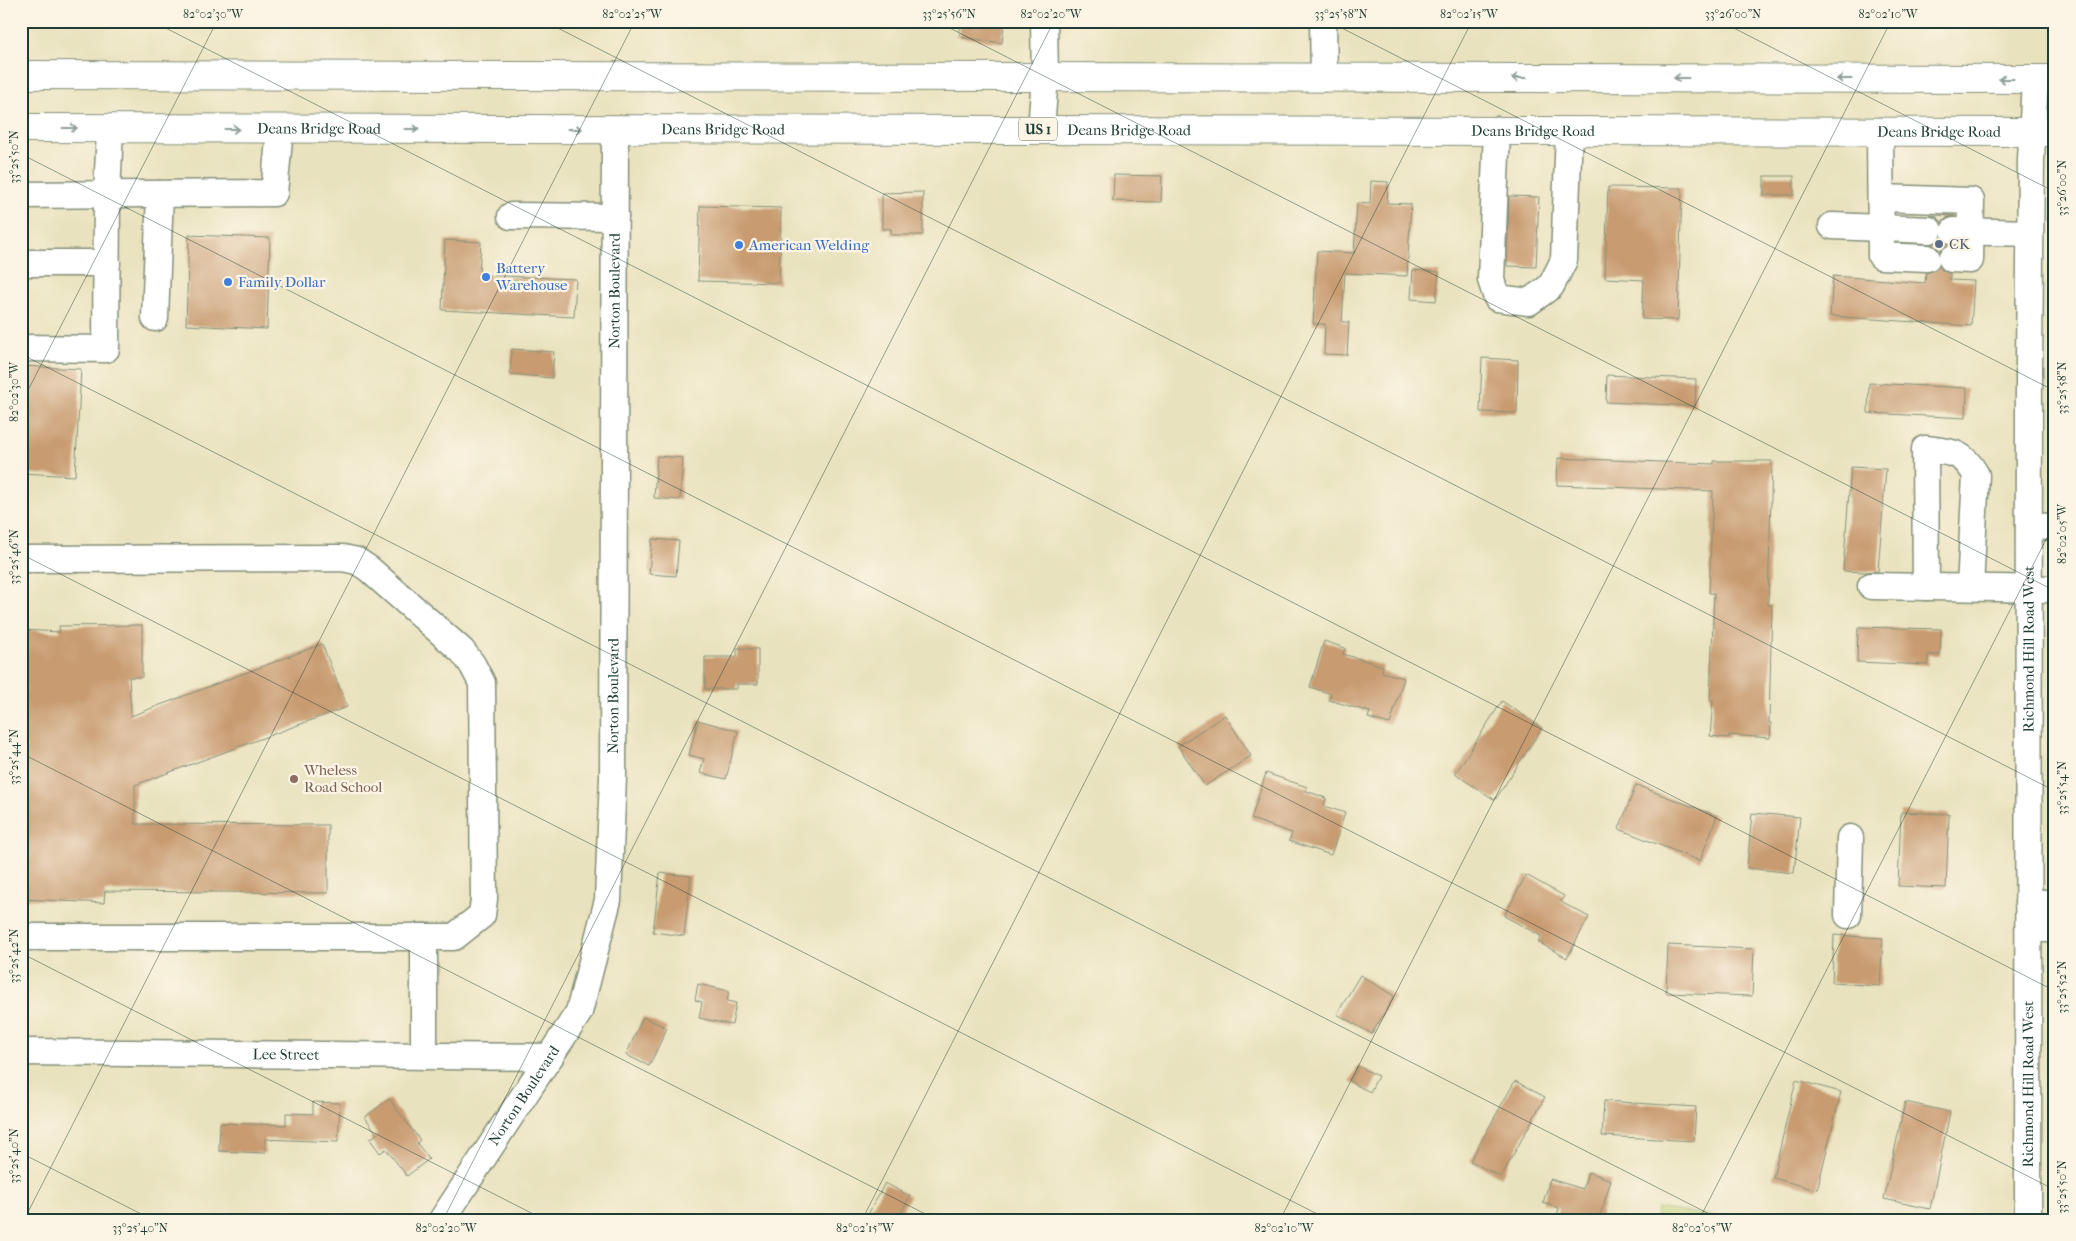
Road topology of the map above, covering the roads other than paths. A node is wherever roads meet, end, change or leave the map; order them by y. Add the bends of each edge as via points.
1 (1044, 21) edge
2 (1324, 21) edge
3 (21, 76) edge
4 (1045, 77) junction
5 (1324, 78) junction
6 (2045, 79) edge
7 (21, 128) edge
8 (110, 128) junction
9 (280, 129) junction
10 (615, 129) junction
11 (1041, 129) junction
12 (1497, 130) junction
13 (1569, 131) junction
14 (1880, 131) junction
15 (2044, 132) edge
16 (107, 194) junction
17 (160, 194) junction
18 (21, 195) edge
19 (1882, 198) junction
20 (511, 216) dead end
21 (615, 218) junction
22 (1832, 226) dead end
23 (1882, 229) junction
24 (1951, 231) junction
25 (2030, 233) junction
26 (106, 263) junction
27 (21, 264) edge
28 (156, 318) dead end
29 (21, 348) edge
30 (2029, 526) junction
31 (2055, 527) edge
32 (21, 560) edge
33 (1872, 586) dead end
34 (1926, 587) junction
35 (1970, 587) junction
36 (2029, 588) junction
37 (2055, 589) edge
38 (1850, 838) dead end
39 (2028, 903) junction
40 (2055, 903) edge
41 (1848, 915) dead end
42 (2029, 929) junction
43 (2055, 929) edge
44 (21, 937) edge
45 (424, 937) junction
46 (21, 1052) edge
47 (424, 1056) junction
48 (550, 1057) junction
49 (442, 1220) edge
50 (2028, 1220) edge

1 - 4 street
2 - 5 street
3 - 4 highway
4 - 5 highway
4 - 11 street
6 -> 5 highway
6 - 15 street, Richmond Hill Road West
7 -> 8 highway, Deans Bridge Road / US 1
8 -> 9 highway, Deans Bridge Road / US 1
8 - 16 street
9 -> 10 highway, Deans Bridge Road / US 1
9 - 17 street via 274,193
10 - 11 highway, Deans Bridge Road / US 1
10 - 21 street, Norton Boulevard
11 - 12 highway, Deans Bridge Road / US 1
12 - 13 highway, Deans Bridge Road / US 1
12 - 13 street via 1491,280 1498,298 1529,302 1551,286 1564,260
13 - 14 highway, Deans Bridge Road / US 1
14 - 15 highway, Deans Bridge Road / US 1
14 - 19 street
15 - 25 street, Richmond Hill Road West
16 - 17 street
16 - 18 street
16 - 26 street
17 - 28 street
19 - 23 street
19 - 24 street via 1971,201
20 - 21 street
21 - 48 street, Norton Boulevard via 613,767 608,900 579,1012
22 - 23 street
23 - 24 street
23 - 24 street via 1881,256 1970,260
24 - 25 street
25 - 30 street, Richmond Hill Road West
26 - 27 street
26 - 29 street via 106,349
30 - 31 street
30 - 36 street, Richmond Hill Road West
32 - 45 street via 343,558 369,568 462,651 482,683 483,907 482,914 454,937
33 - 34 street
34 - 35 street
34 - 35 street via 1926,449 1956,453 1970,462 1976,475
35 - 36 street
36 - 37 street
36 - 39 street, Richmond Hill Road West
38 - 41 street
39 - 40 street
39 - 42 street, Richmond Hill Road West
42 - 43 street
42 - 50 street, Richmond Hill Road West
44 - 45 street
45 - 47 street
46 - 47 street, Lee Street
47 - 48 street, Lee Street
48 - 49 street, Norton Boulevard

